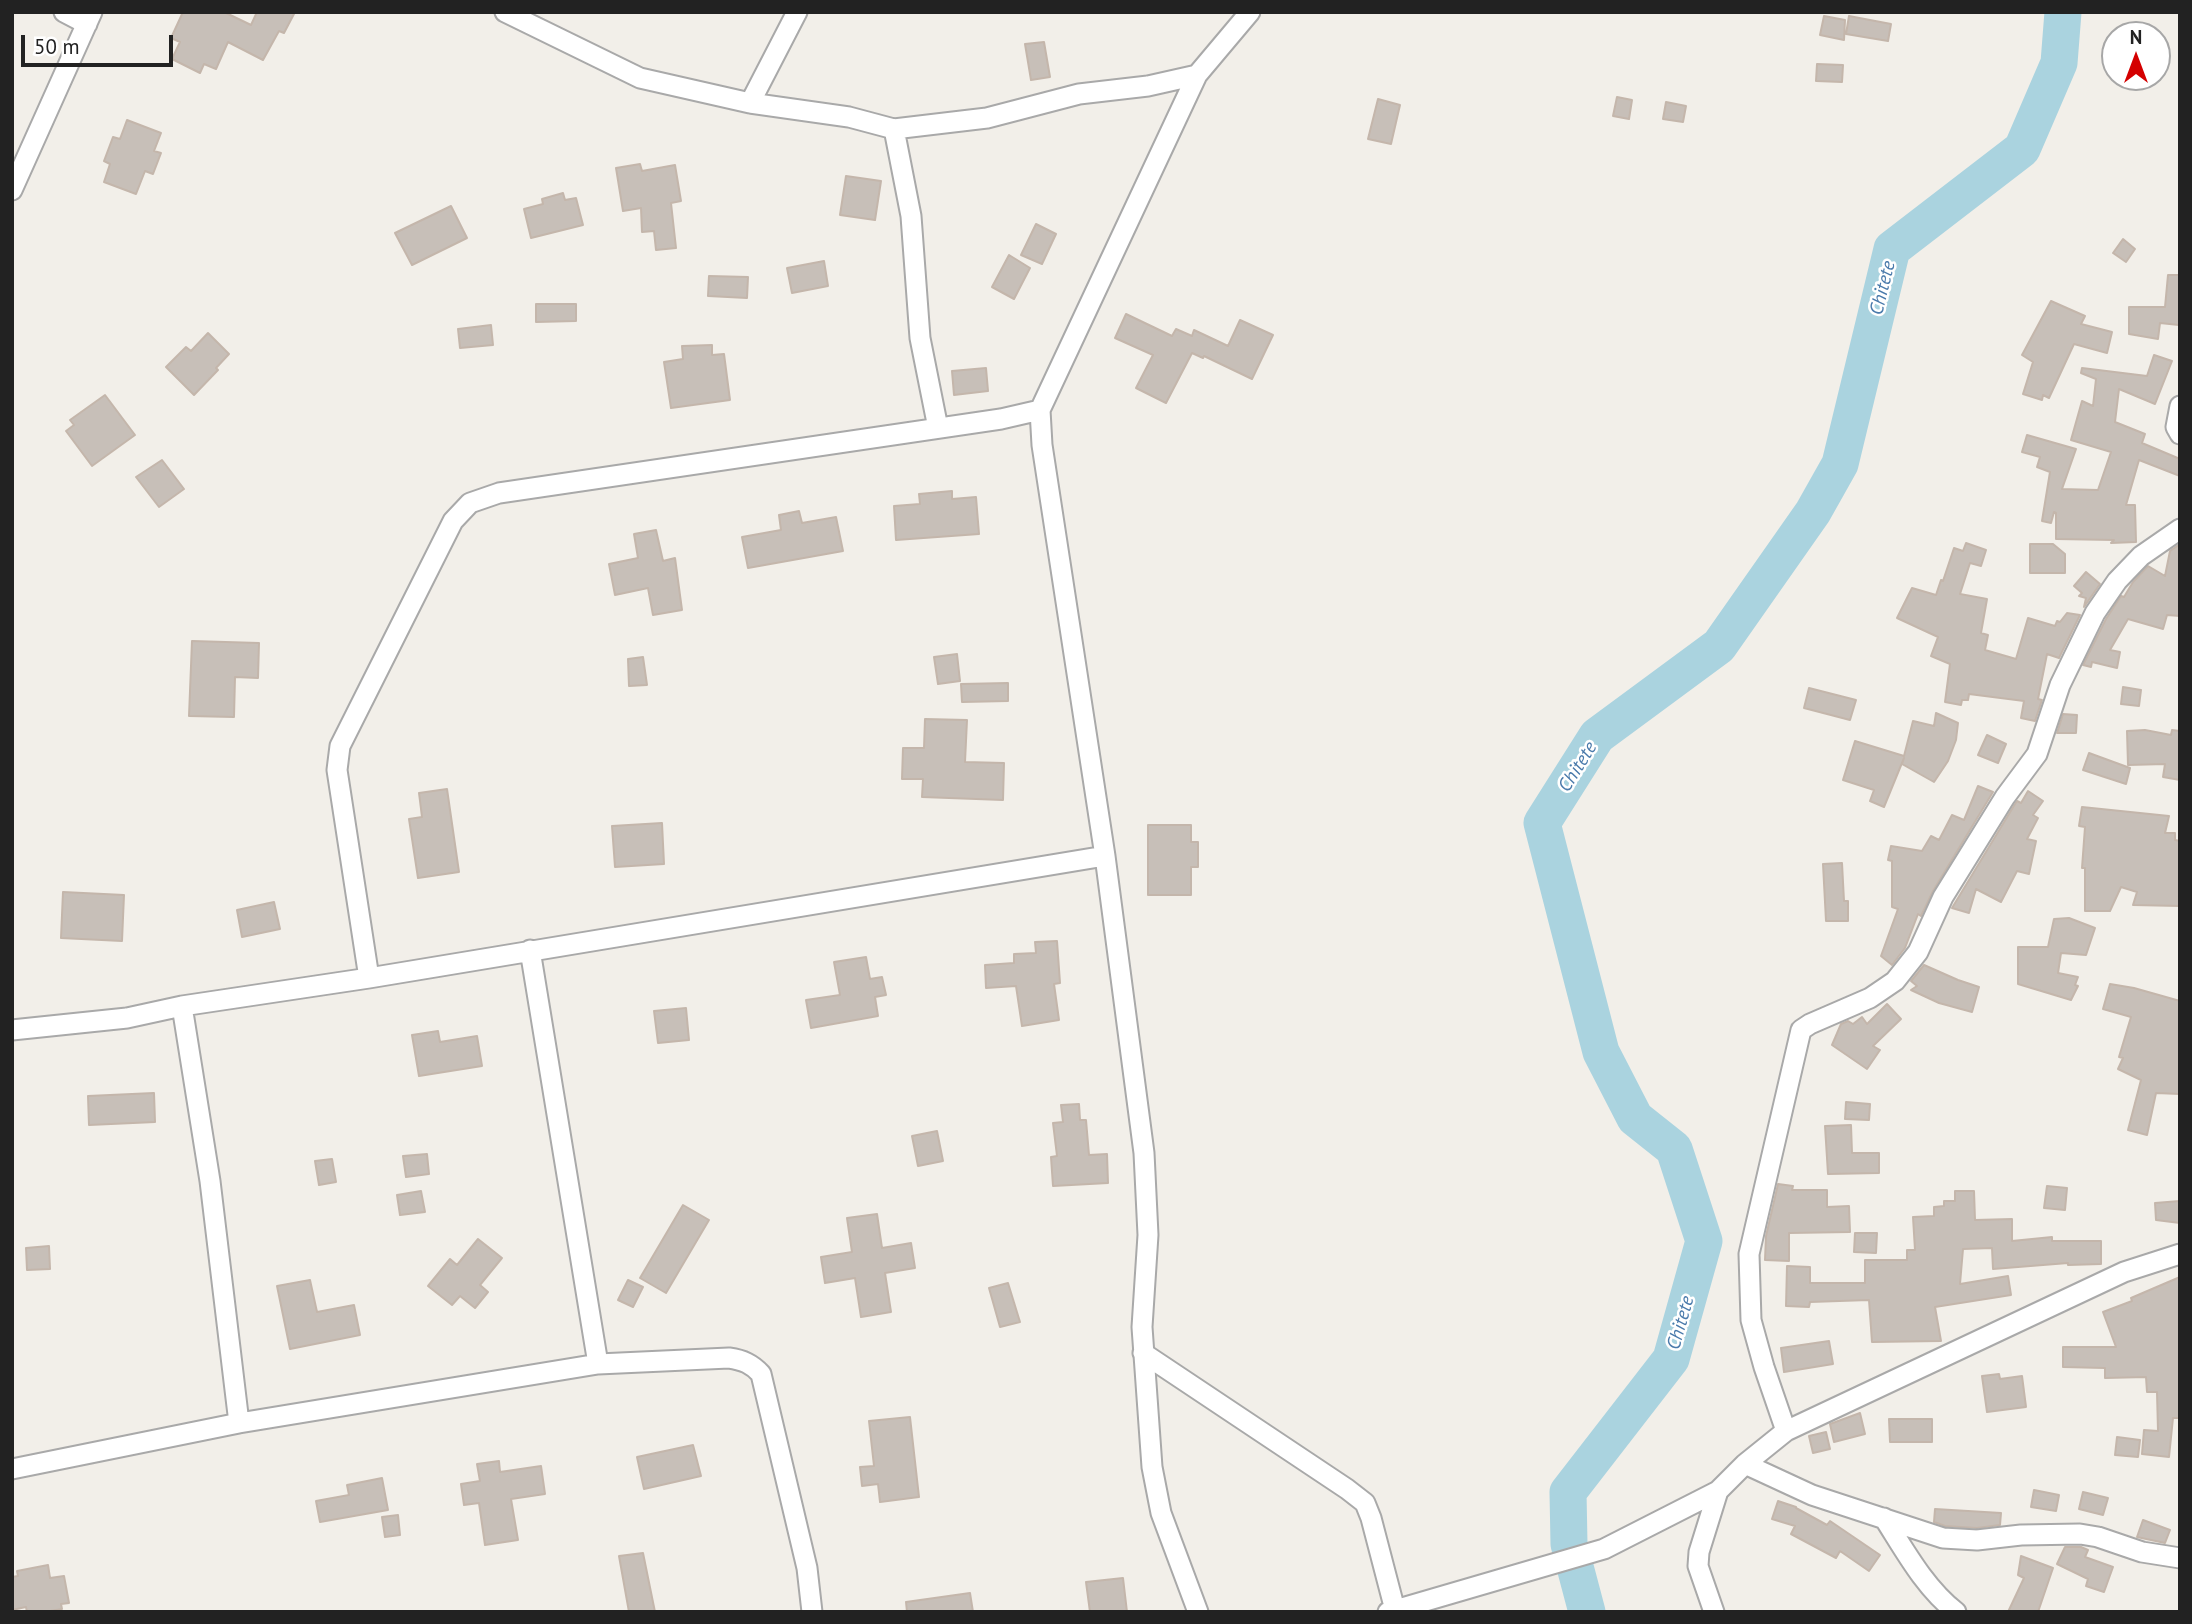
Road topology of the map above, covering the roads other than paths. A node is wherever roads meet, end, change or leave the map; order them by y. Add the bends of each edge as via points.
1 (64, 12) edge
2 (505, 12) edge
3 (797, 12) edge
4 (1250, 12) edge
5 (90, 18) edge
6 (1197, 75) junction
7 (750, 103) junction
8 (894, 129) junction
9 (12, 190) edge
10 (2180, 406) edge
11 (1040, 410) junction
12 (938, 428) junction
13 (2180, 434) edge
14 (2180, 529) edge
15 (1105, 856) junction
16 (530, 950) junction
17 (369, 978) junction
18 (182, 1006) junction
19 (12, 1030) edge
20 (2180, 1254) edge
21 (1143, 1353) junction
22 (598, 1364) junction
23 (239, 1423) junction
24 (1786, 1431) junction
25 (1745, 1464) junction
26 (12, 1469) edge
27 (1717, 1491) junction
28 (1885, 1518) junction
29 (2180, 1558) edge
30 (1392, 1611) edge
31 (812, 1612) edge
32 (1198, 1612) edge
33 (1714, 1612) edge
34 (1956, 1612) edge

1 - 5 street
2 - 7 street via 640,78
3 - 7 street
4 - 6 street
5 - 9 street
6 - 8 street via 1079,94 987,118
6 - 11 street
7 - 8 street via 849,117
8 - 12 street via 911,216 920,338
10 - 13 street via 2176,427
11 - 12 street
11 - 15 street
12 - 17 street via 499,493 470,503 453,521 340,746 337,770
14 - 24 street via 2141,556 2095,613 2060,685 2037,754 1943,897 1918,952 1895,981 1870,998 1801,1030 1749,1254 1751,1320
15 - 16 street
15 - 21 street via 1144,1153 1148,1235
16 - 17 street
16 - 22 street
17 - 18 street
18 - 19 street
18 - 23 street via 210,1181
20 - 24 street via 2124,1272
21 - 30 street via 1365,1503
21 - 32 street via 1152,1467 1161,1513
22 - 23 street
22 - 31 street via 729,1358 753,1366 761,1374 807,1569
23 - 26 street
24 - 25 street
25 - 27 street
25 - 28 street via 1812,1494
27 - 30 street via 1604,1549
27 - 33 street via 1698,1566
28 - 29 street via 1943,1538 2080,1534
28 - 34 street via 1917,1569

